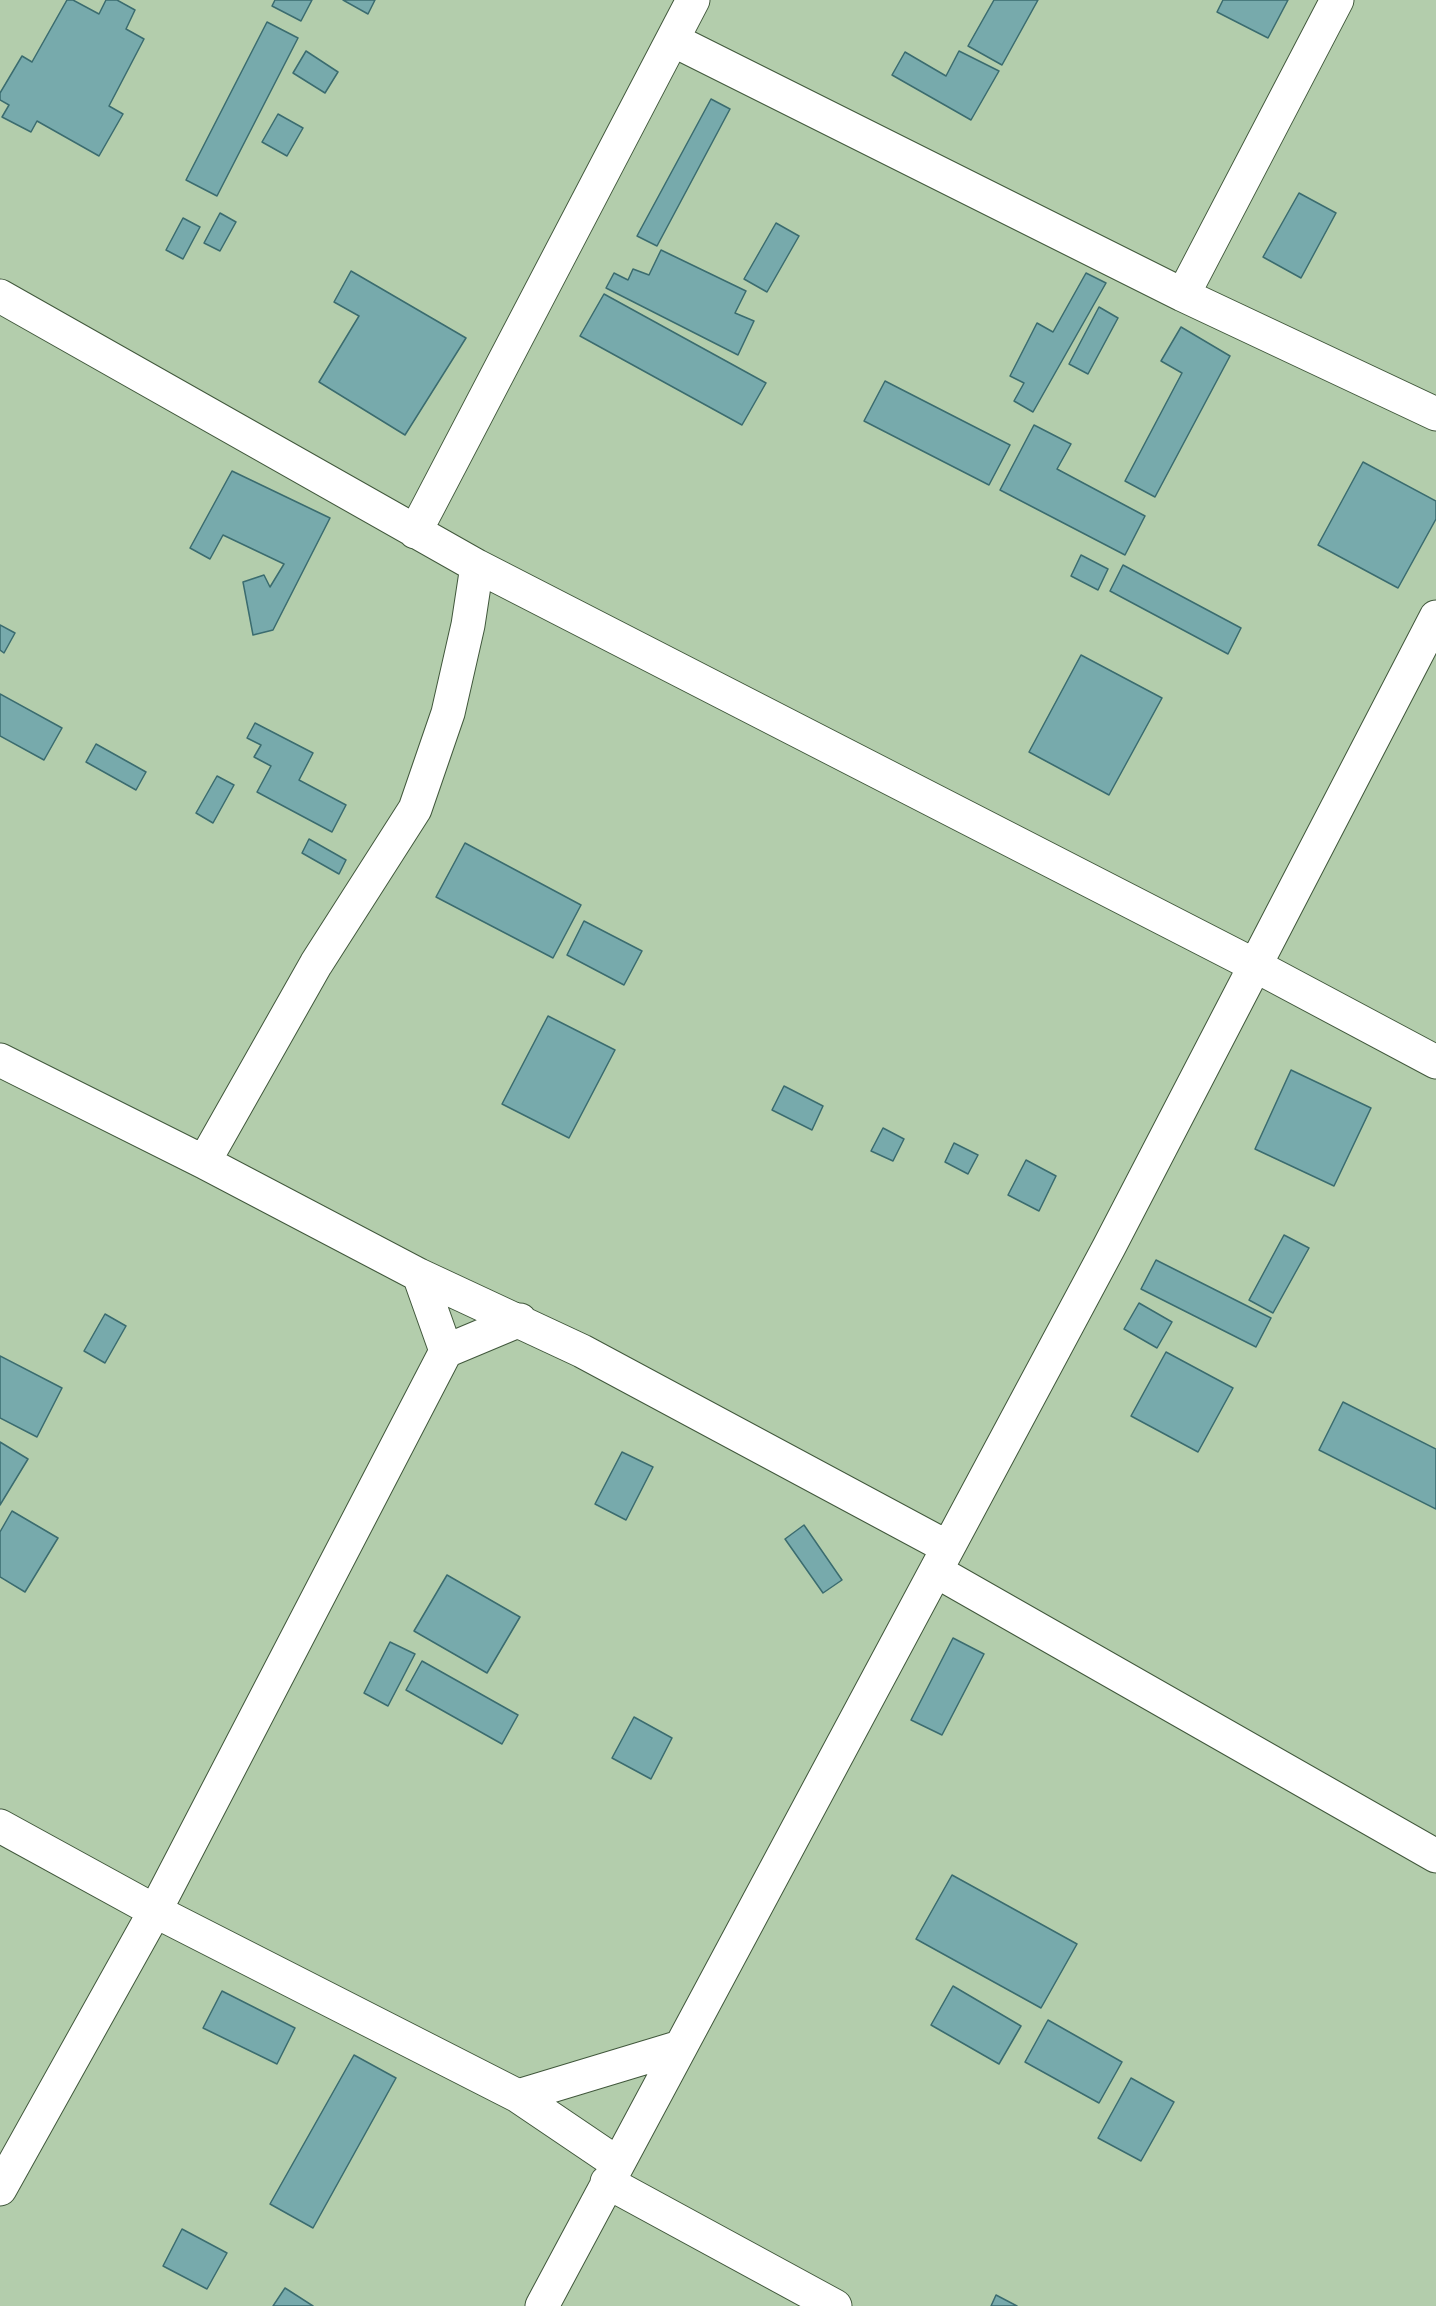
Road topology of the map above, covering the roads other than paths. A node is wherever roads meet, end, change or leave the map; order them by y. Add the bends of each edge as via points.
1 (693, 0) edge
2 (1337, 0) edge
3 (673, 40) junction
4 (1183, 295) junction
5 (0, 296) edge
6 (1436, 414) edge
7 (415, 532) junction
8 (477, 566) junction
9 (1436, 617) edge
10 (1256, 966) junction
11 (0, 1060) edge
12 (1436, 1062) edge
13 (204, 1162) junction
14 (419, 1275) junction
15 (520, 1320) junction
16 (446, 1351) junction
17 (942, 1559) junction
18 (0, 1826) edge
19 (1436, 1856) edge
20 (155, 1911) junction
21 (680, 2047) junction
22 (518, 2096) junction
23 (612, 2172) junction
24 (0, 2189) edge
25 (542, 2306) edge
26 (834, 2306) edge

1 - 3 street
2 - 4 street
3 - 4 street
3 - 7 street
4 - 6 street
5 - 7 street
7 - 8 street
8 - 10 street
8 - 13 street via 448,714 415,809 316,963
9 - 10 street
10 - 12 street
10 - 17 street
11 - 13 street
13 - 14 street
14 - 15 street
14 - 16 street
15 - 16 street
15 - 17 street
16 - 20 street
17 - 19 street
17 - 21 street
18 - 20 street
20 - 22 street
20 - 24 street
21 - 22 street
21 - 23 street
22 - 23 street
23 - 25 street
23 - 26 street

